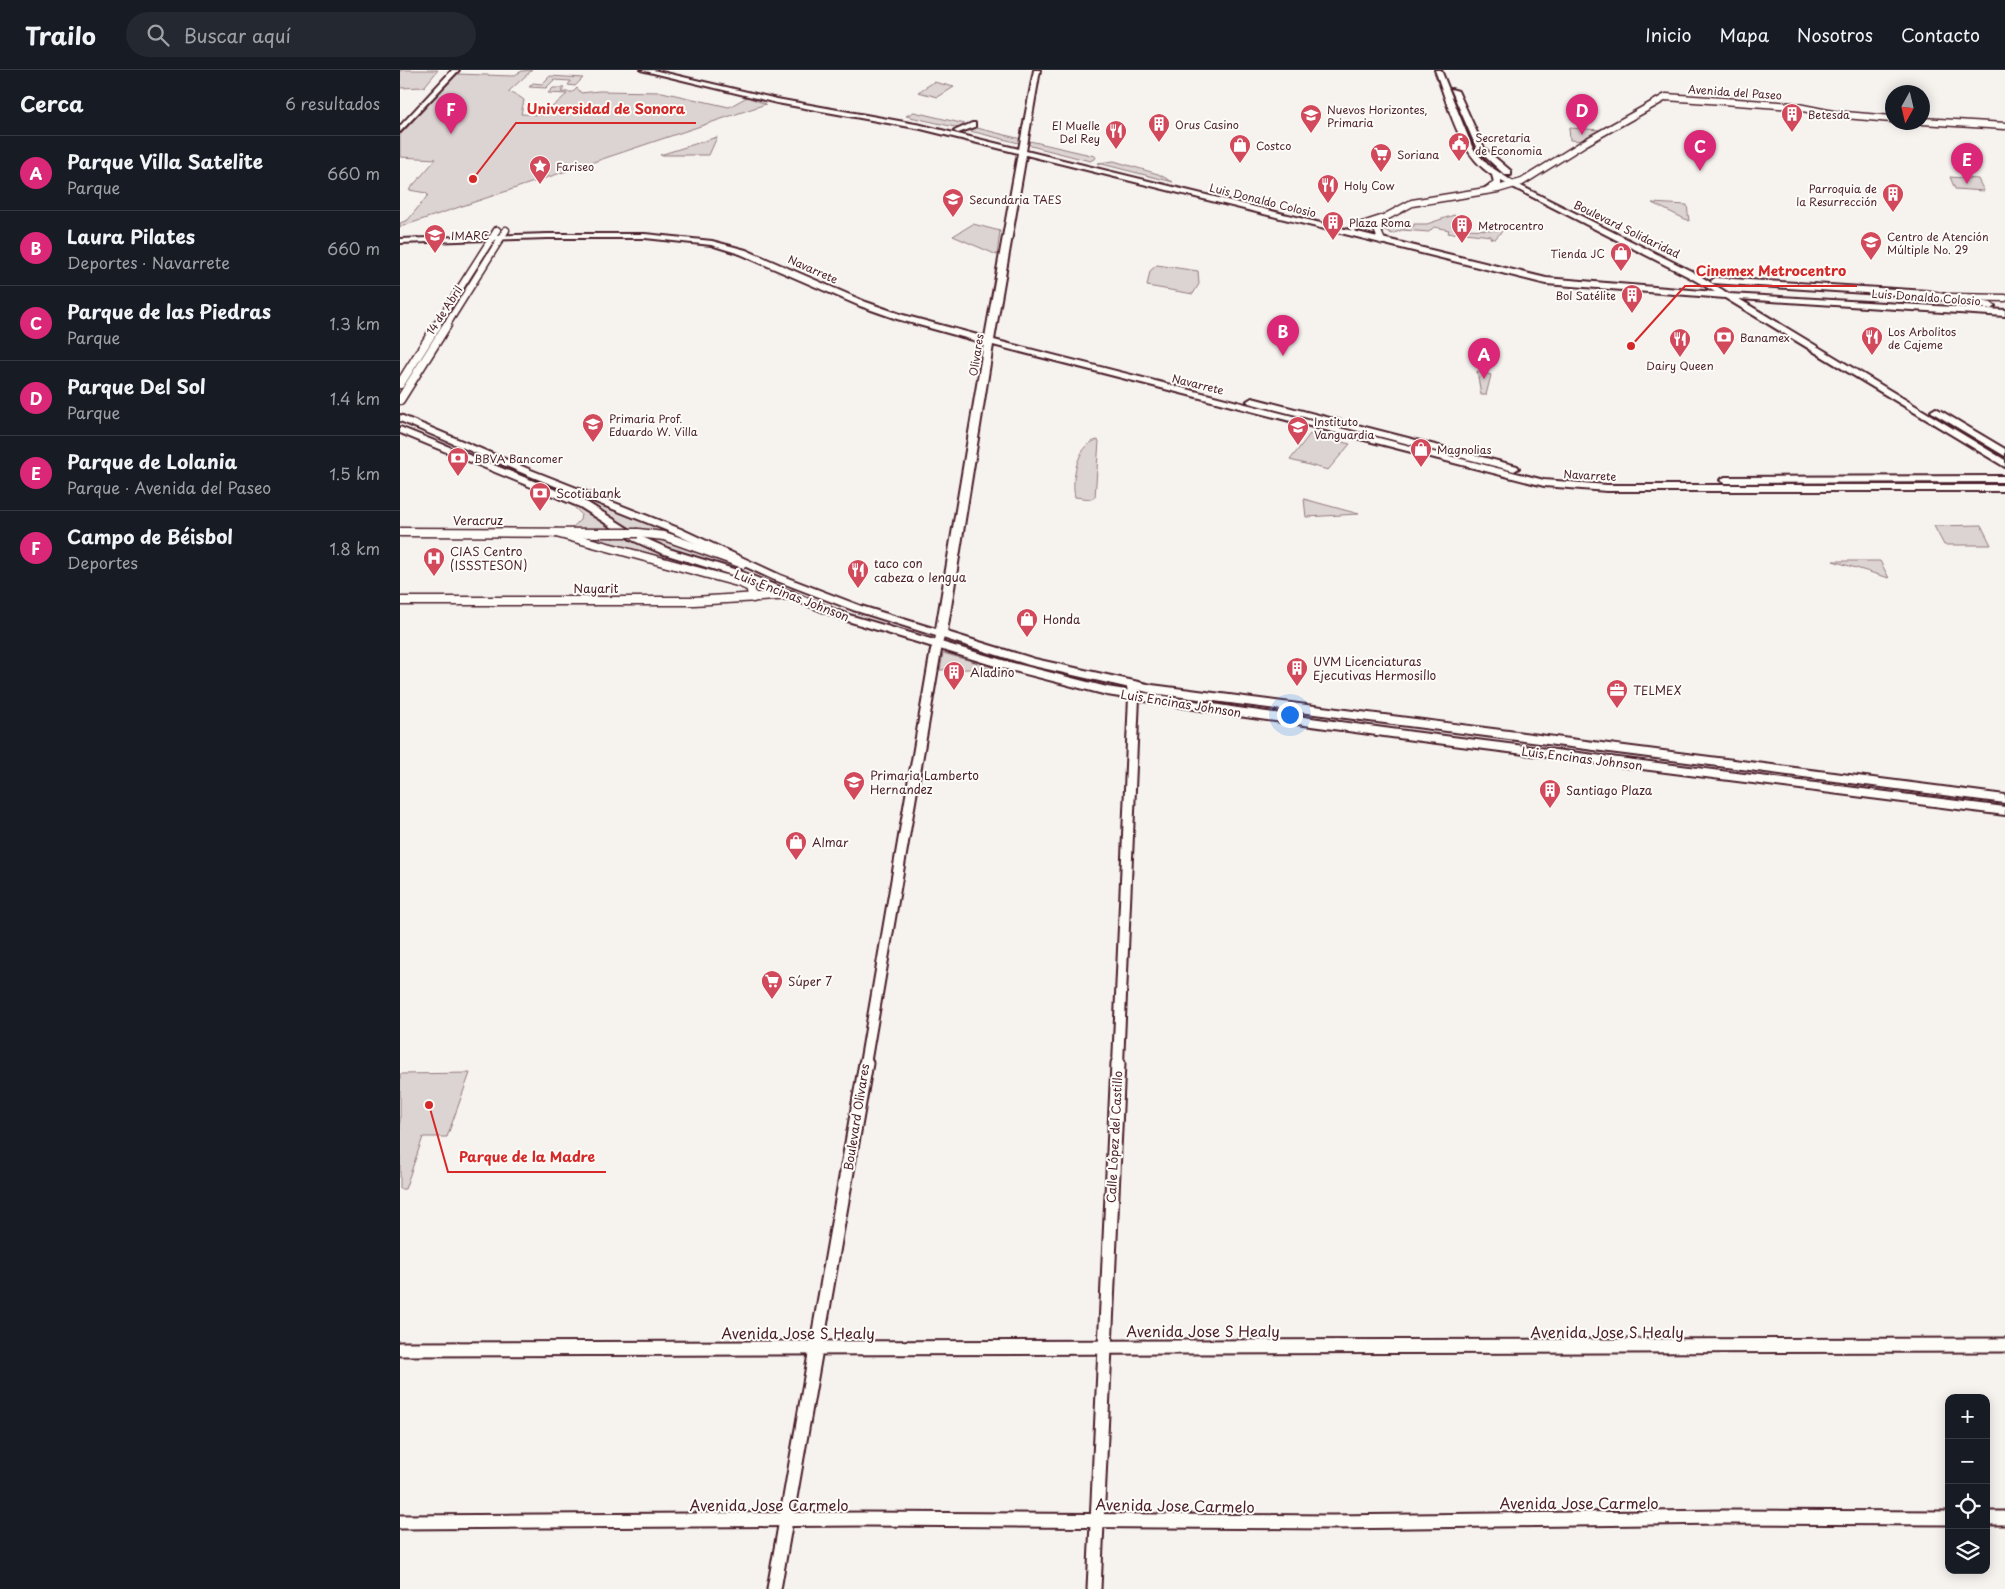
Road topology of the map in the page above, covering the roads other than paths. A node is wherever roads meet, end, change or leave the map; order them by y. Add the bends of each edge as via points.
1 (450, 70) edge
2 (456, 70) edge
3 (644, 70) edge
4 (656, 70) edge
5 (1037, 70) edge
6 (1438, 70) edge
7 (1446, 70) edge
8 (1885, 118) edge
9 (400, 119) edge
10 (1930, 121) edge
11 (972, 125) dead end
12 (2005, 126) edge
13 (400, 130) edge
14 (958, 131) junction
15 (1023, 149) junction
16 (1039, 153) junction
17 (1496, 175) junction
18 (1522, 182) junction
19 (1512, 185) junction
20 (1498, 189) junction
21 (1488, 190) junction
22 (1526, 192) junction
23 (1384, 218) junction
24 (1353, 228) junction
25 (499, 233) junction
26 (400, 235) edge
27 (1380, 237) junction
28 (400, 241) edge
29 (1677, 267) junction
30 (1716, 286) junction
31 (1664, 287) junction
32 (1694, 294) junction
33 (1729, 294) junction
34 (1951, 297) junction
35 (2005, 298) edge
36 (1774, 299) junction
37 (1899, 300) junction
38 (1742, 301) junction
39 (1995, 306) junction
40 (2005, 307) edge
41 (1767, 312) junction
42 (2005, 313) edge
43 (989, 338) junction
44 (400, 384) edge
45 (400, 400) edge
46 (400, 418) edge
47 (400, 430) edge
48 (2005, 453) edge
49 (2005, 464) edge
50 (2005, 479) edge
51 (1724, 480) junction
52 (1947, 483) junction
53 (2005, 488) edge
54 (1692, 489) junction
55 (400, 532) edge
56 (556, 533) junction
57 (765, 572) junction
58 (792, 595) junction
59 (753, 598) junction
60 (400, 601) edge
61 (939, 639) junction
62 (1133, 691) junction
63 (1498, 734) junction
64 (1472, 743) junction
65 (2005, 799) edge
66 (2005, 811) edge
67 (2005, 1345) edge
68 (1105, 1346) junction
69 (817, 1347) junction
70 (400, 1349) edge
71 (1945, 1518) edge
72 (1990, 1518) edge
73 (2005, 1518) edge
74 (785, 1520) junction
75 (1097, 1520) junction
76 (400, 1522) edge
77 (774, 1589) edge
78 (1094, 1589) edge

1 - 9 main road
2 - 13 main road
3 - 15 main road via 777,101
4 - 14 main road via 773,97 874,113
5 - 15 main road, Olivares
6 - 17 main road, Boulevard Solidaridad via 1470,150
7 - 18 main road, Boulevard Solidaridad via 1481,149 1503,171
8 - 18 street, Avenida del Paseo via 1833,114 1793,106 1666,97
10 - 12 street
11 - 14 main road
14 - 15 main road
15 - 16 main road, Luis Donaldo Colosio
15 - 43 main road, Olivares
16 - 24 main road, Luis Donaldo Colosio
16 - 27 main road, Luis Donaldo Colosio
17 - 19 main road, Boulevard Solidaridad
17 - 21 main road via 1498,183
18 - 19 street
18 - 30 main road, Boulevard Solidaridad
19 - 20 street
19 - 22 main road, Boulevard Solidaridad
20 - 21 street
20 - 22 main road
21 - 23 street via 1412,203
22 - 29 main road, Boulevard Solidaridad
23 - 24 street
23 - 27 street via 1376,227
24 - 27 main road, Luis Donaldo Colosio
25 - 26 main road, Navarrete
25 - 28 main road, Navarrete
25 - 43 main road, Navarrete via 645,236 712,242 882,311
25 - 44 street, 14 de Abril
25 - 45 street, 14 de Abril
27 - 31 main road, Luis Donaldo Colosio via 1558,277
27 - 32 main road, Luis Donaldo Colosio via 1546,281
29 - 30 main road, Boulevard Solidaridad
29 - 31 main road via 1681,281
30 - 31 main road, Luis Donaldo Colosio
30 - 33 main road, Boulevard Solidaridad
30 - 34 main road
30 - 37 main road
32 - 33 main road, Luis Donaldo Colosio
32 - 38 main road
33 - 37 main road, Luis Donaldo Colosio
33 - 38 main road, Boulevard Solidaridad
34 - 35 street
34 - 39 main road
36 - 38 main road, Luis Donaldo Colosio
36 - 41 main road via 1765,303
36 - 42 main road, Luis Donaldo Colosio
37 - 39 main road, Luis Donaldo Colosio
38 - 41 main road, Boulevard Solidaridad
38 - 49 main road, Boulevard Solidaridad
39 - 40 main road, Luis Donaldo Colosio
41 - 48 main road, Boulevard Solidaridad
43 - 51 main road, Navarrete via 1531,473 1606,480
43 - 54 main road, Navarrete via 1522,479 1580,487
43 - 61 main road, Olivares
46 - 57 main road, Luis Encinas Johnson via 678,531
47 - 58 main road, Luis Encinas Johnson via 584,506 636,538 665,551
50 - 52 main road, Navarrete
51 - 52 main road, Navarrete
51 - 54 main road via 1692,484
52 - 53 main road, Navarrete
52 - 54 main road, Navarrete
55 - 56 street, Veracruz
56 - 57 street, bridge via 664,536
56 - 59 street via 741,583 750,587
57 - 61 main road, Luis Encinas Johnson
58 - 59 street, Nayarit
58 - 61 main road, Luis Encinas Johnson via 846,617
59 - 60 street, Nayarit
61 - 62 main road, Luis Encinas Johnson via 1074,678
61 - 69 street, Boulevard Olivares
62 - 63 main road, Luis Encinas Johnson
62 - 64 main road, Luis Encinas Johnson
62 - 68 street, Calle López del Castillo
63 - 64 main road
63 - 65 main road, Luis Encinas Johnson
64 - 66 main road, Luis Encinas Johnson
67 - 68 street, Avenida Jose S Healy
68 - 69 street, Avenida Jose S Healy
68 - 75 street, Calle López del Castillo
69 - 70 street, Avenida Jose S Healy
69 - 74 street, Boulevard Olivares
71 - 75 street, Avenida Jose Carmelo
72 - 73 street
74 - 75 street, Avenida Jose Carmelo
74 - 76 street, Avenida Jose Carmelo
74 - 77 street, Boulevard Olivares
75 - 78 street, Calle López del Castillo

